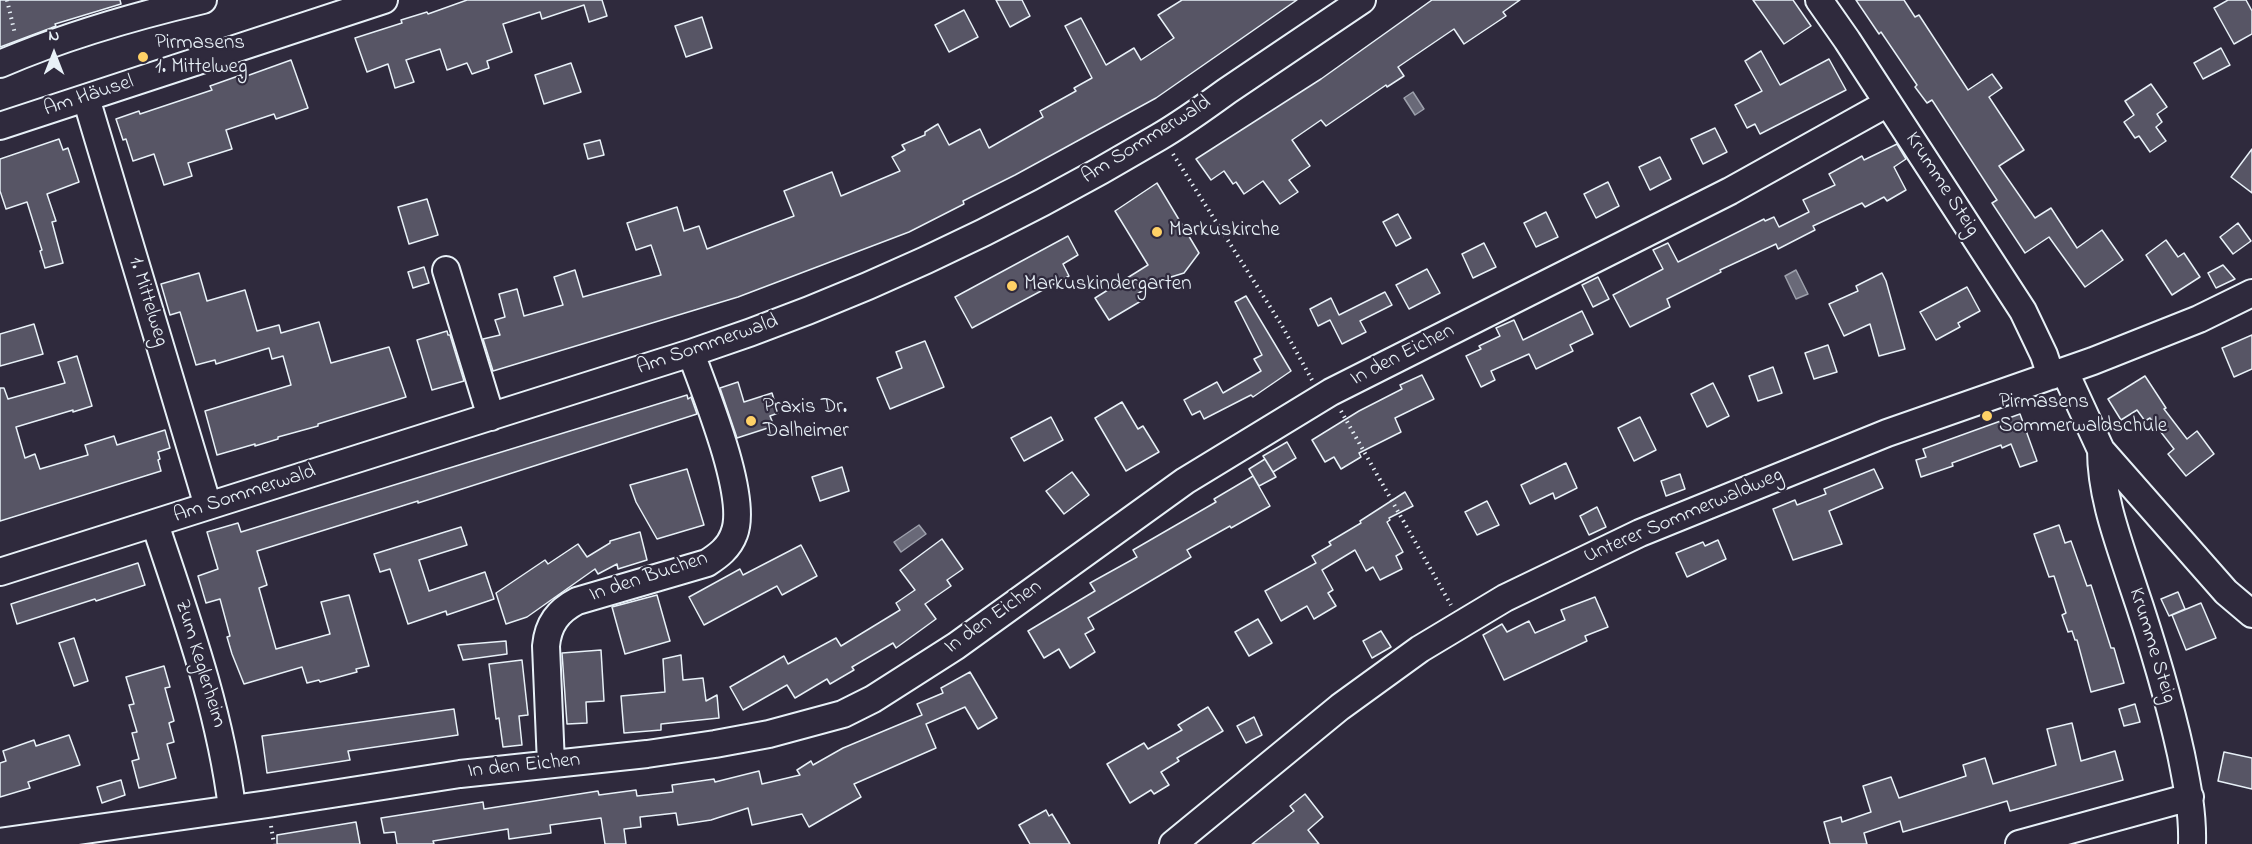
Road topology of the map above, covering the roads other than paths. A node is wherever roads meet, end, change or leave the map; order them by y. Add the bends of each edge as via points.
1 (203, 0) edge
2 (384, 0) edge
3 (1362, 0) edge
4 (1820, 0) edge
5 (10, 60) edge
6 (86, 98) junction
7 (1888, 104) junction
8 (0, 126) edge
9 (446, 270) dead end
10 (2252, 293) edge
11 (691, 353) junction
12 (2058, 374) junction
13 (491, 417) junction
14 (2101, 450) junction
15 (208, 506) junction
16 (155, 524) junction
17 (0, 572) edge
18 (2252, 614) edge
19 (551, 764) junction
20 (2190, 797) junction
21 (232, 808) junction
22 (0, 842) edge
23 (1173, 844) edge
24 (2019, 844) edge
25 (2193, 844) edge

1 - 5 street via 147,13
2 - 6 street, Am Häusel
3 - 11 street, Am Sommerwald via 1162,135 1031,209 908,270 768,327
4 - 7 street, Krumme Steig
6 - 8 street, Am Häusel
6 - 15 street, 1. Mittelweg
7 - 12 street, Krumme Steig via 2023,312
7 - 19 street, In den Eichen via 1730,190 1326,394 1185,481 956,646 843,714 715,744
9 - 13 street
10 - 12 street, Unterer Sommerwaldweg via 2199,319
11 - 13 street, Am Sommerwald
11 - 19 street, In den Buchen via 737,500 734,535 723,553 706,563 577,601 553,621 546,646
12 - 14 street, Krumme Steig
12 - 23 street, Unterer Sommerwaldweg via 1937,414 1640,533 1505,598 1420,649 1340,707
13 - 15 street, Am Sommerwald
14 - 18 street, Krumme Steig via 2219,584
14 - 20 street, Krumme Steig via 2107,500 2160,669
15 - 16 street, Am Sommerwald
16 - 17 street, Am Sommerwald
16 - 21 street, Zum Keglerheim via 223,743
19 - 21 street, In den Eichen
20 - 24 street
20 - 25 street, Krumme Steig
21 - 22 street, In den Eichen

